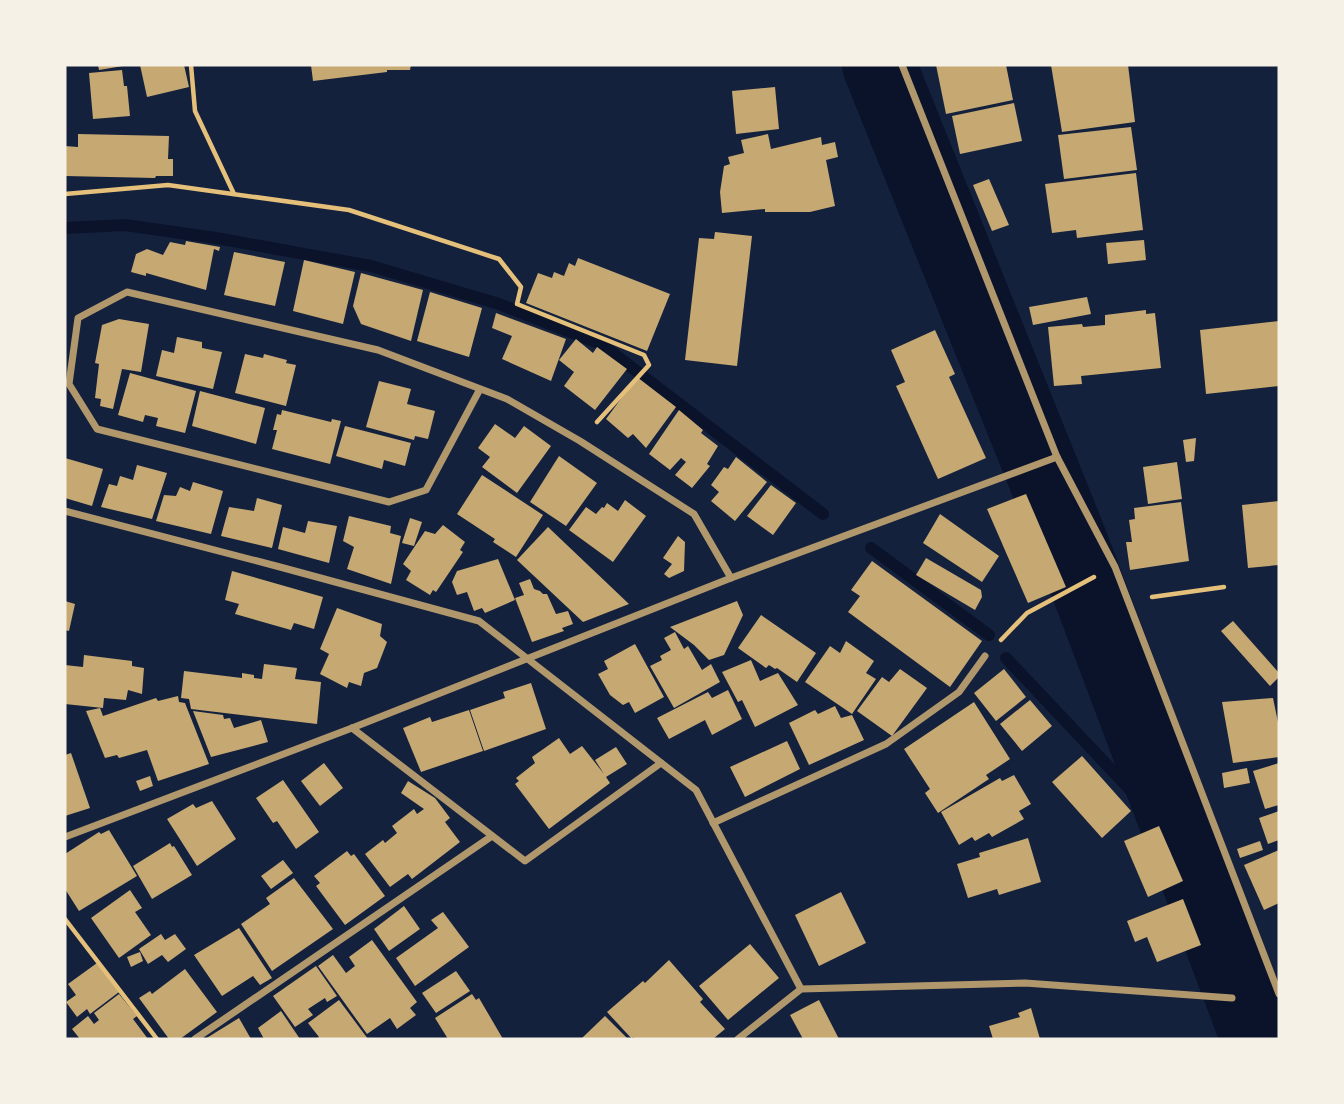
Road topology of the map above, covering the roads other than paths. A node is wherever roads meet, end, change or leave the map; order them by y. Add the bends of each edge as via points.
1 (902, 65) edge
2 (65, 332) edge
3 (76, 334) junction
4 (481, 389) junction
5 (1057, 457) junction
6 (65, 511) edge
7 (731, 578) junction
8 (985, 656) road end
9 (527, 659) junction
10 (352, 727) junction
11 (661, 763) junction
12 (713, 822) junction
13 (65, 836) edge
14 (492, 836) junction
15 (802, 989) junction
16 (1279, 994) edge
17 (1232, 998) dead end
18 (195, 1039) edge
19 (738, 1039) edge

1 - 5 street
2 - 3 street
3 - 4 street via 78,318 127,292 378,350
3 - 4 street via 69,384 97,429 389,502 426,490
4 - 7 street via 507,398 694,514
5 - 7 street
5 - 16 street via 1115,567
6 - 9 street via 479,621
7 - 9 street
8 - 12 street via 959,692 886,744
9 - 10 street
9 - 11 street
10 - 13 street
10 - 14 street
11 - 12 street via 696,790
11 - 14 street via 525,861
12 - 15 street
14 - 18 street
15 - 17 street via 1025,983
15 - 19 street

